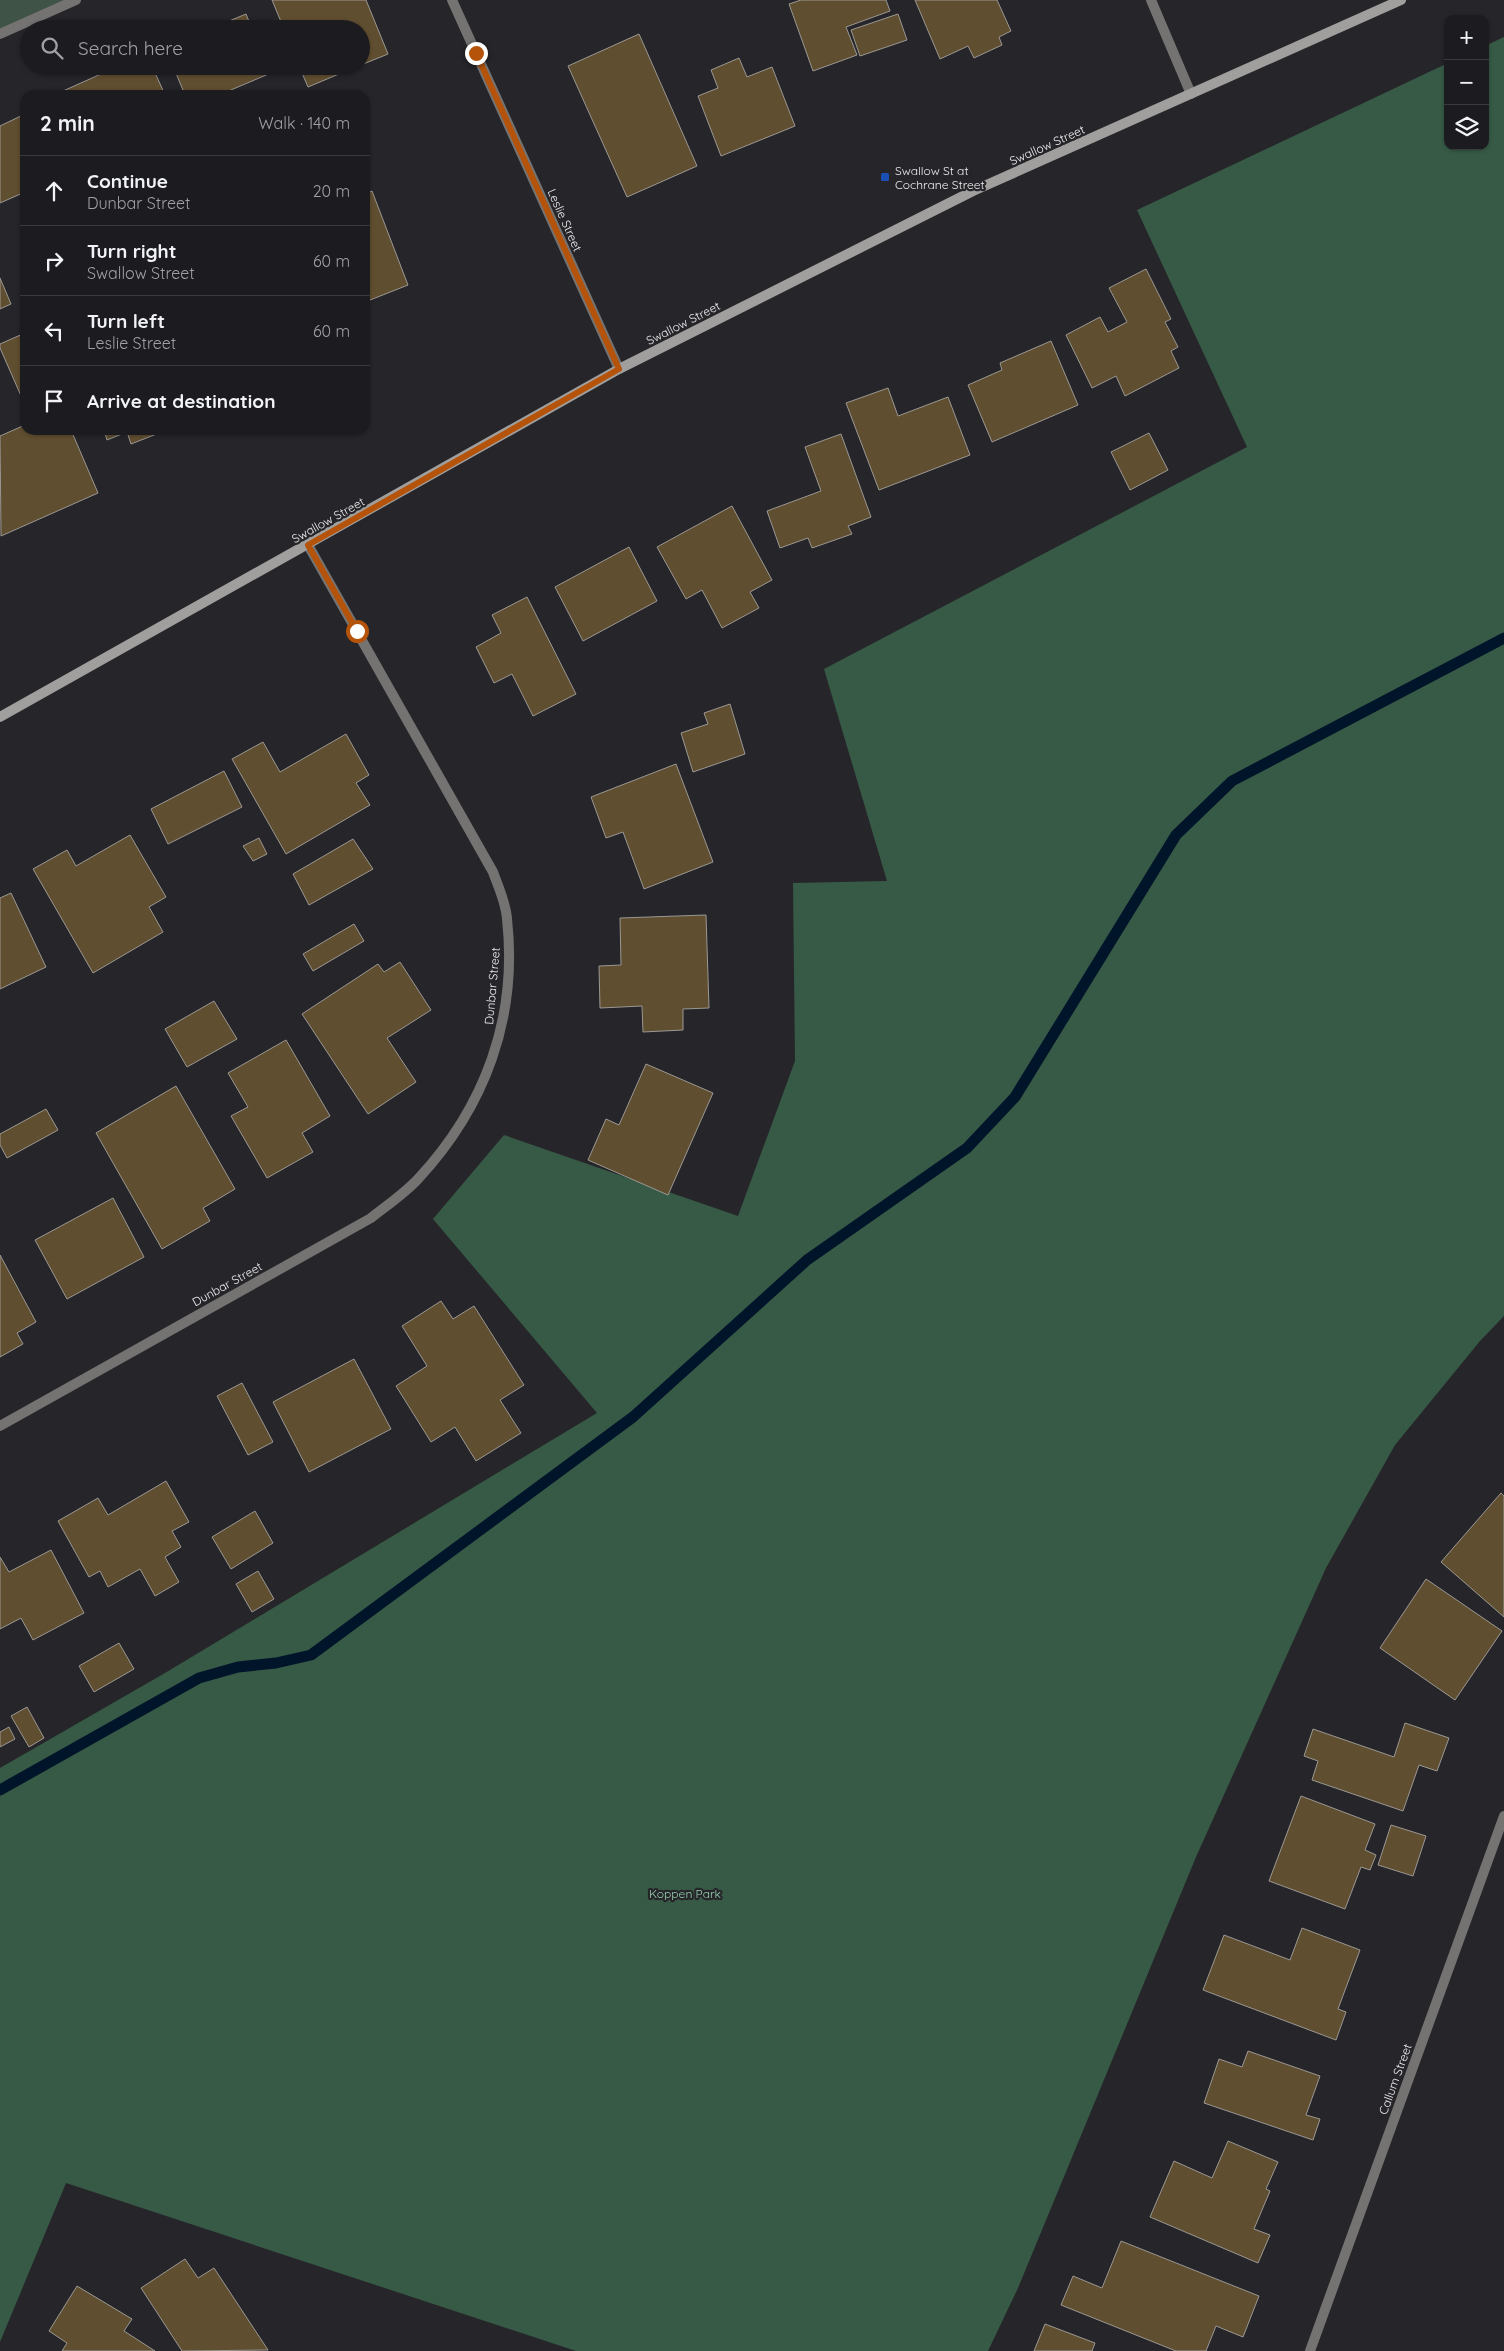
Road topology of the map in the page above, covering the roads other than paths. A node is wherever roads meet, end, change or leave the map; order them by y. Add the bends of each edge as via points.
1 (76, 0) edge
2 (452, 0) edge
3 (1151, 0) edge
4 (1401, 0) edge
5 (31, 20) edge
6 (20, 25) edge
7 (0, 34) edge
8 (1191, 94) junction
9 (619, 369) junction
10 (308, 545) junction
11 (0, 717) edge
12 (0, 1426) edge
13 (1504, 1816) edge
14 (1310, 2351) edge

1 - 5 street
2 - 9 street, Leslie Street
3 - 8 street
4 - 8 street, Swallow Street
6 - 7 street
8 - 9 street, Swallow Street via 973,191
9 - 10 street, Swallow Street
10 - 11 street, Swallow Street
10 - 12 street, Dunbar Street via 493,872 507,917 509,958 504,1022 484,1082 454,1135 417,1181 371,1218
13 - 14 street, Callum Street

